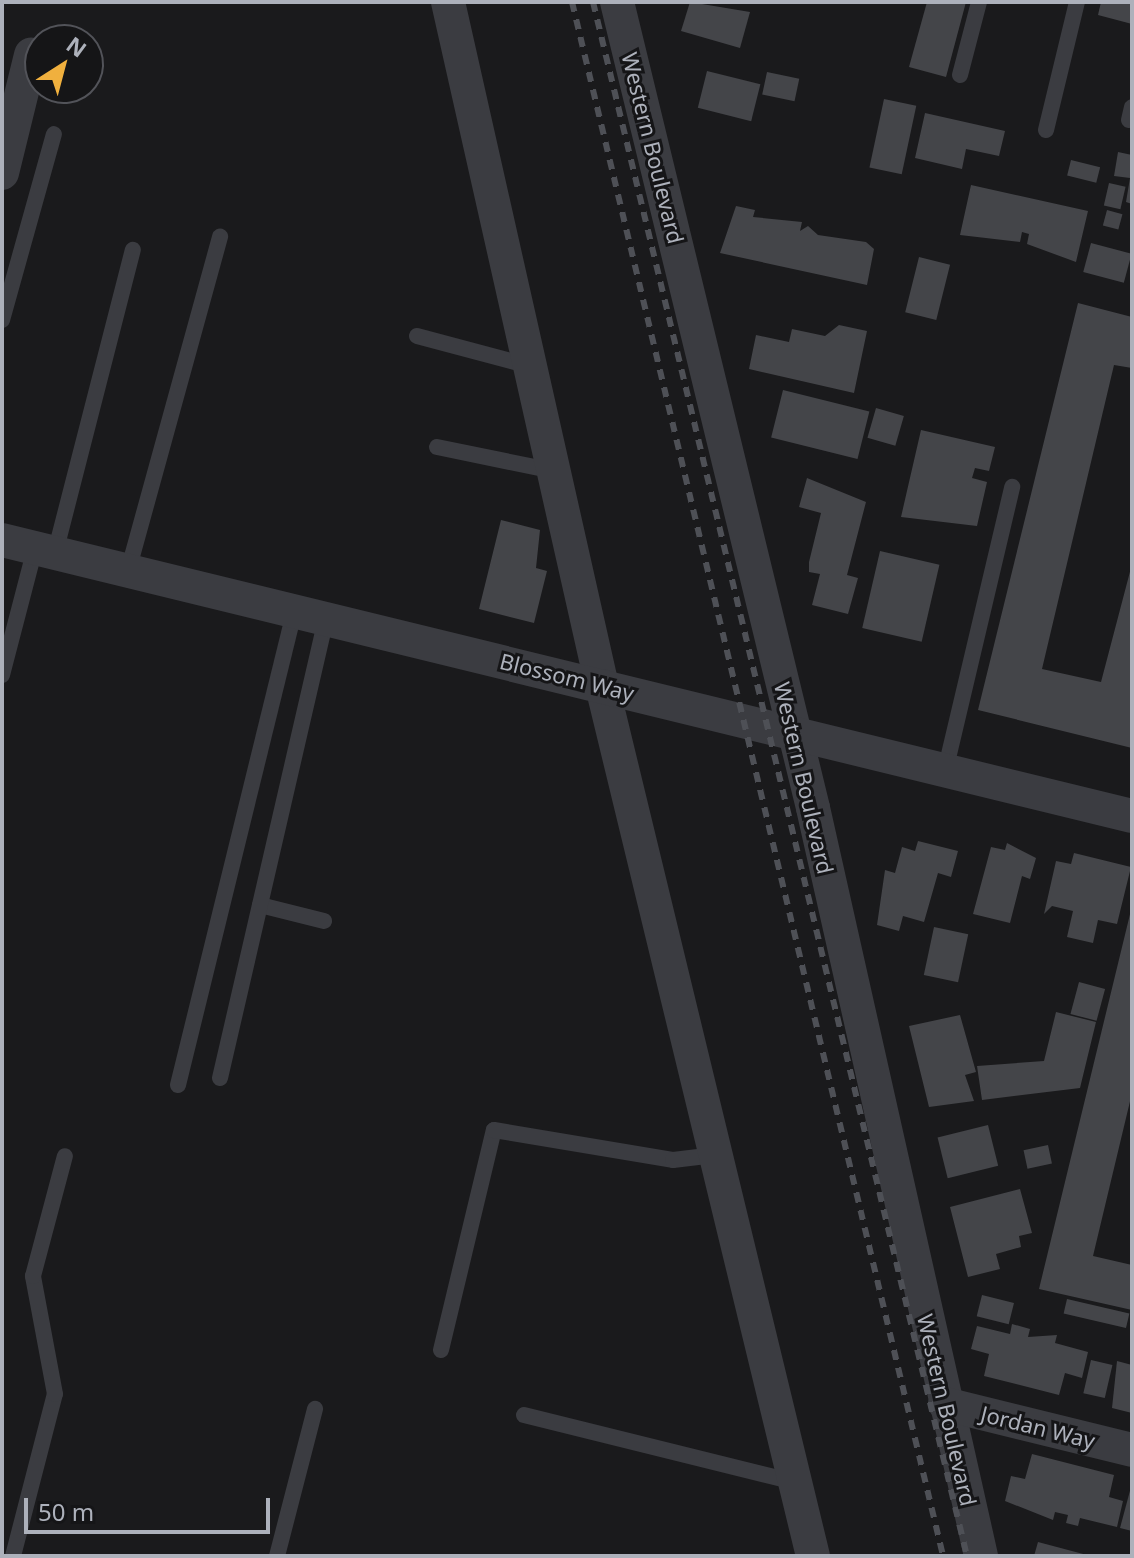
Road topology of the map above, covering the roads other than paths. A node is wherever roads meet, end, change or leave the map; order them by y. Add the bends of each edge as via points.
1 (448, 2) edge
2 (617, 2) edge
3 (979, 2) edge
4 (1077, 2) edge
5 (960, 75) dead end
6 (24, 83) edge
7 (1046, 130) dead end
8 (54, 134) dead end
9 (2, 173) edge
10 (220, 236) dead end
11 (133, 250) dead end
12 (2, 320) edge
13 (417, 336) dead end
14 (530, 366) junction
15 (437, 447) dead end
16 (554, 471) junction
17 (1012, 487) dead end
18 (2, 540) edge
19 (45, 550) junction
20 (128, 571) junction
21 (310, 614) junction
22 (2, 675) edge
23 (602, 686) junction
24 (795, 729) junction
25 (946, 767) junction
26 (1132, 816) edge
27 (260, 905) junction
28 (324, 921) dead end
29 (220, 1078) dead end
30 (178, 1085) dead end
31 (715, 1155) junction
32 (65, 1156) dead end
33 (441, 1350) dead end
34 (945, 1404) junction
35 (315, 1409) dead end
36 (524, 1415) dead end
37 (1132, 1450) edge
38 (795, 1482) junction
39 (13, 1556) edge
40 (277, 1556) edge
41 (813, 1556) edge
42 (981, 1556) edge

1 - 14 street
2 - 24 street, Western Boulevard
3 - 5 lane
4 - 7 lane
6 - 9 street
8 - 12 lane
10 - 20 lane
11 - 19 lane
13 - 14 lane
14 - 16 street
15 - 16 lane
16 - 23 street
17 - 25 lane
18 - 19 street, Blossom Way
19 - 20 street, Blossom Way
19 - 22 lane
20 - 21 street, Blossom Way
21 - 23 street, Blossom Way
21 - 27 lane
21 - 30 lane
23 - 24 street, Blossom Way
23 - 31 street
24 - 25 street, Blossom Way
24 - 34 street, Western Boulevard
25 - 26 street, Blossom Way
27 - 28 lane
27 - 29 lane
31 - 33 lane via 673,1160 494,1130
31 - 38 street
32 - 39 lane via 33,1276 55,1394
34 - 37 street, Jordan Way
34 - 42 street, Western Boulevard
35 - 40 lane
36 - 38 lane
38 - 41 street

